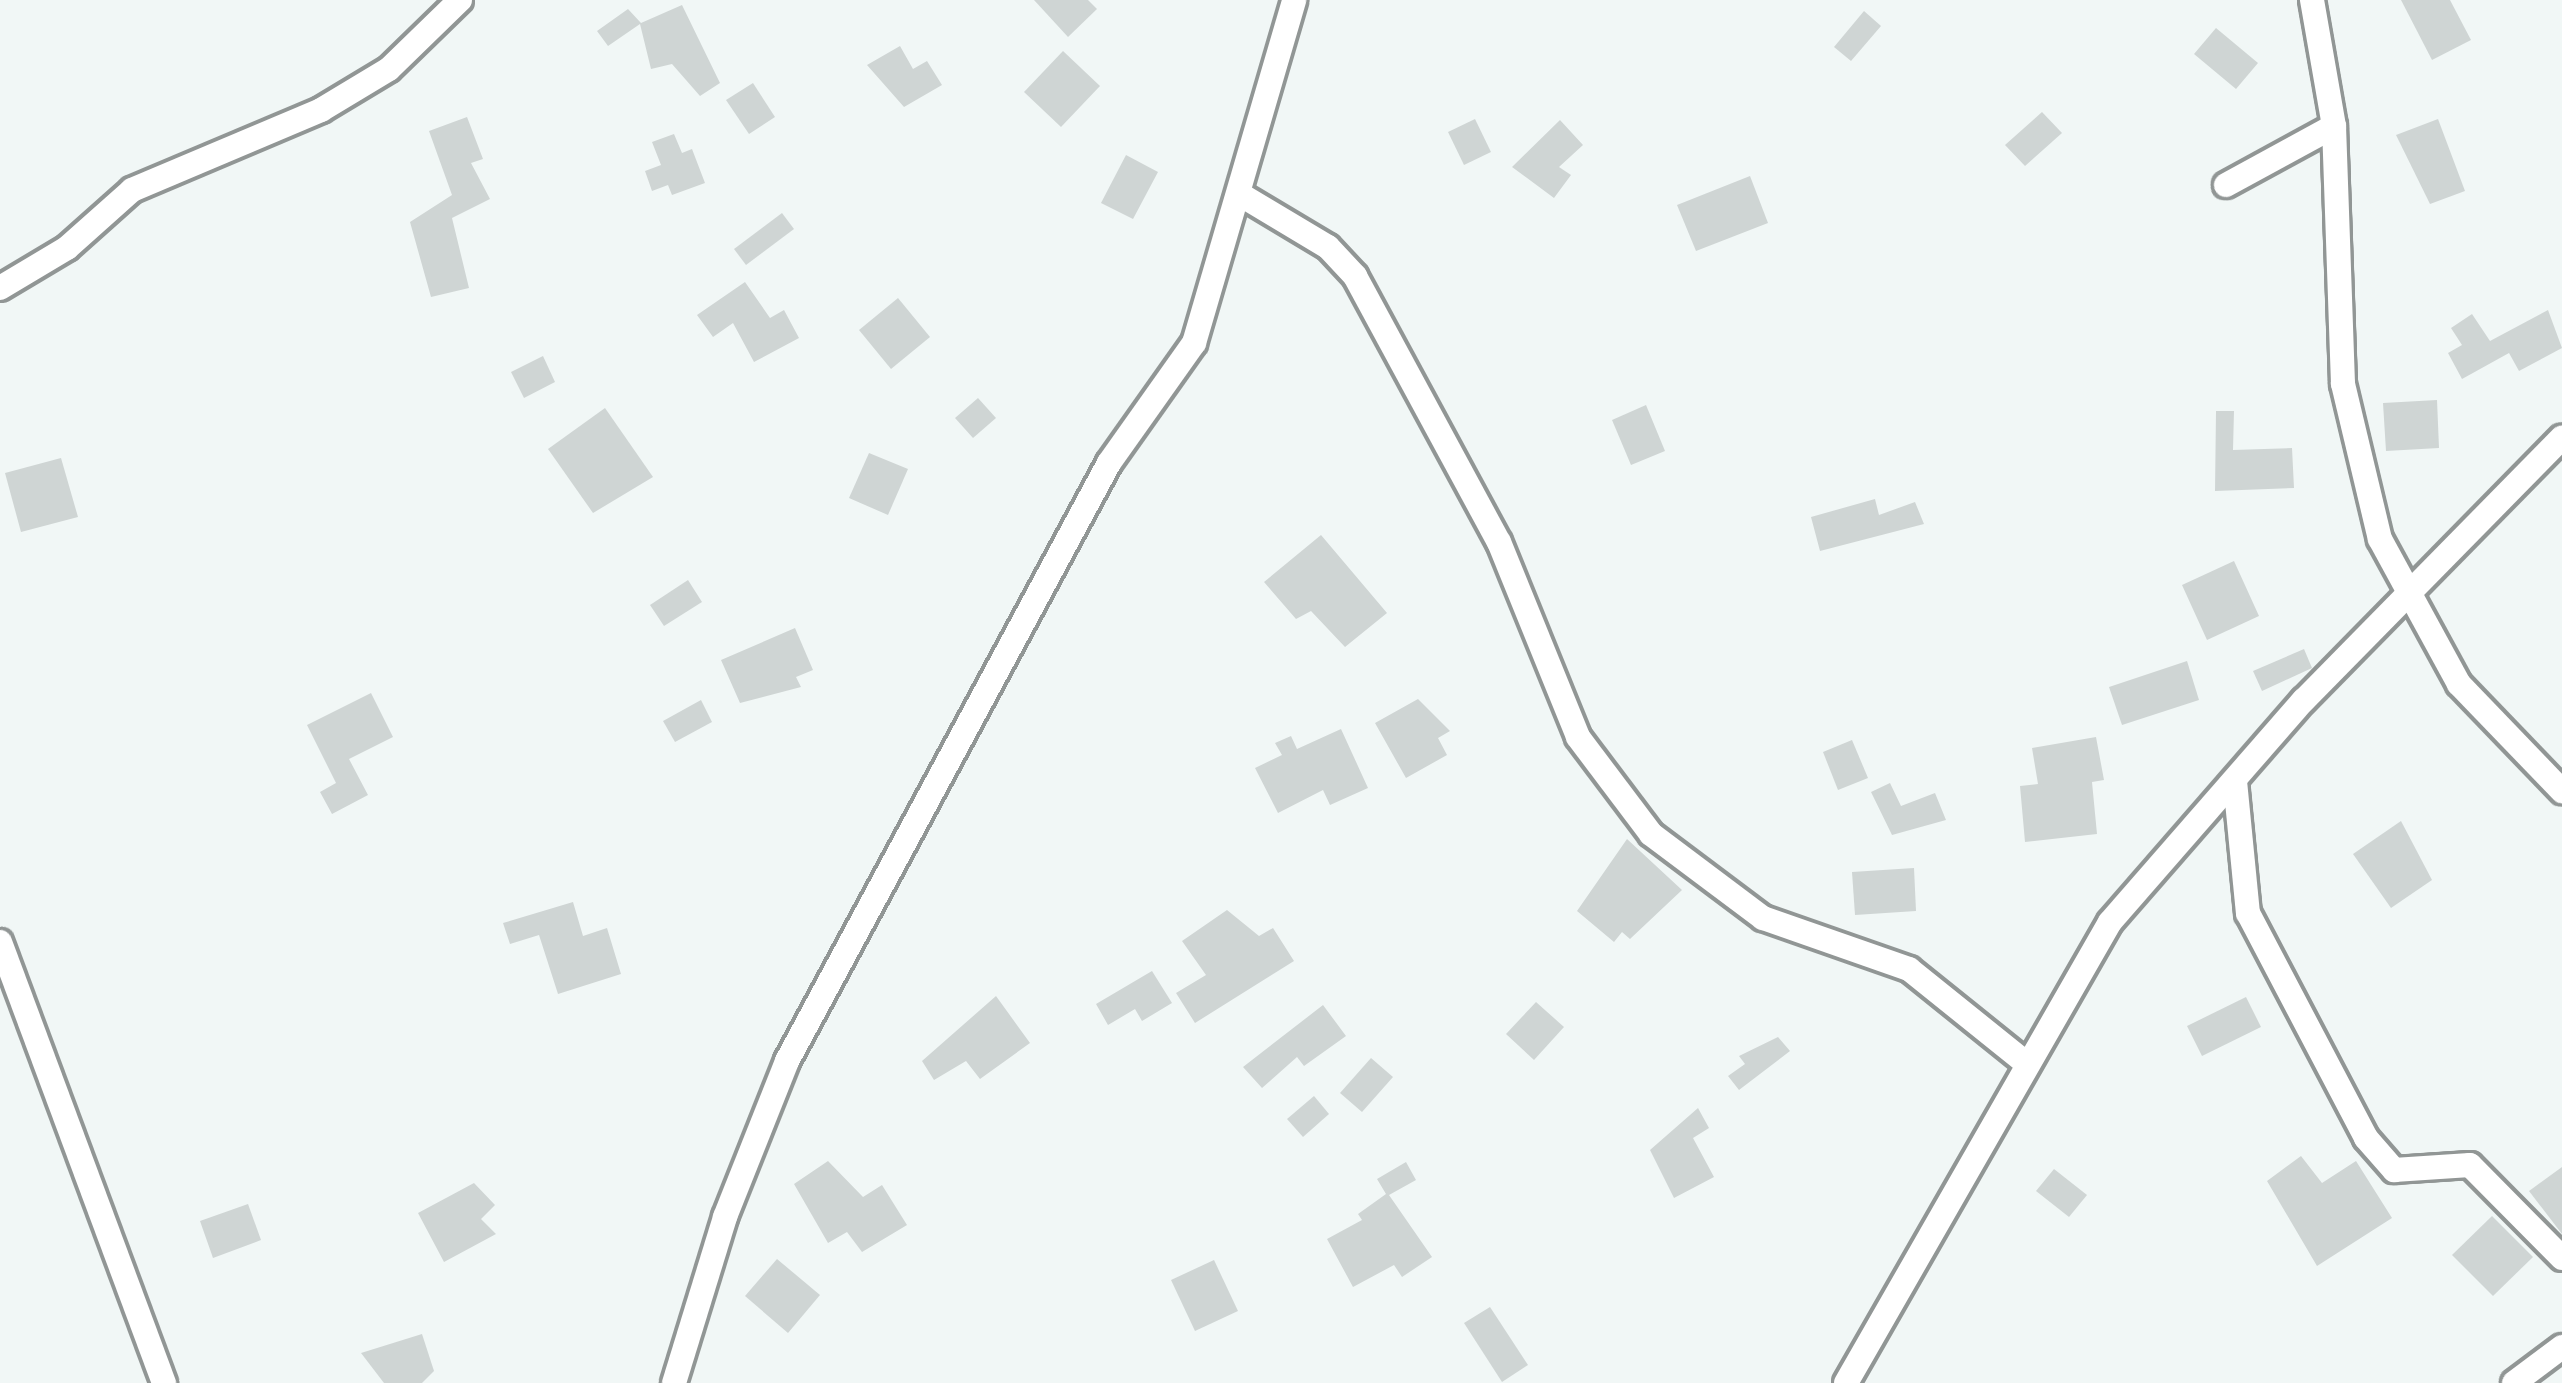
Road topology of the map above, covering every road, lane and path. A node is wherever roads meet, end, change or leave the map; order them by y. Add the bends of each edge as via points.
1 (460, 0) edge
2 (1294, 0) edge
3 (2312, 0) edge
4 (2334, 126) junction
5 (2226, 185) dead end
6 (1241, 195) junction
7 (0, 288) edge
8 (2562, 437) edge
9 (2407, 596) junction
10 (2234, 781) junction
11 (2562, 791) edge
12 (0, 942) edge
13 (2026, 1063) junction
14 (2562, 1258) edge
15 (2562, 1347) edge
16 (164, 1383) edge
17 (674, 1383) edge
18 (1846, 1383) edge
19 (2514, 1383) edge

1 - 7 street via 388,69 321,110 132,190 67,248
2 - 6 street
3 - 4 street
4 - 5 street
4 - 9 street via 2350,434
6 - 13 street via 1328,247 1354,275 1499,542 1578,737 1652,834 1763,918 1909,969
6 - 17 street via 1194,344 1109,463 787,1061 724,1217
8 - 9 street
9 - 10 street
9 - 11 street via 2459,684
10 - 13 street via 2110,922
10 - 14 street via 2248,913 2366,1138 2394,1170 2470,1165
12 - 16 street
13 - 18 street
15 - 19 street

